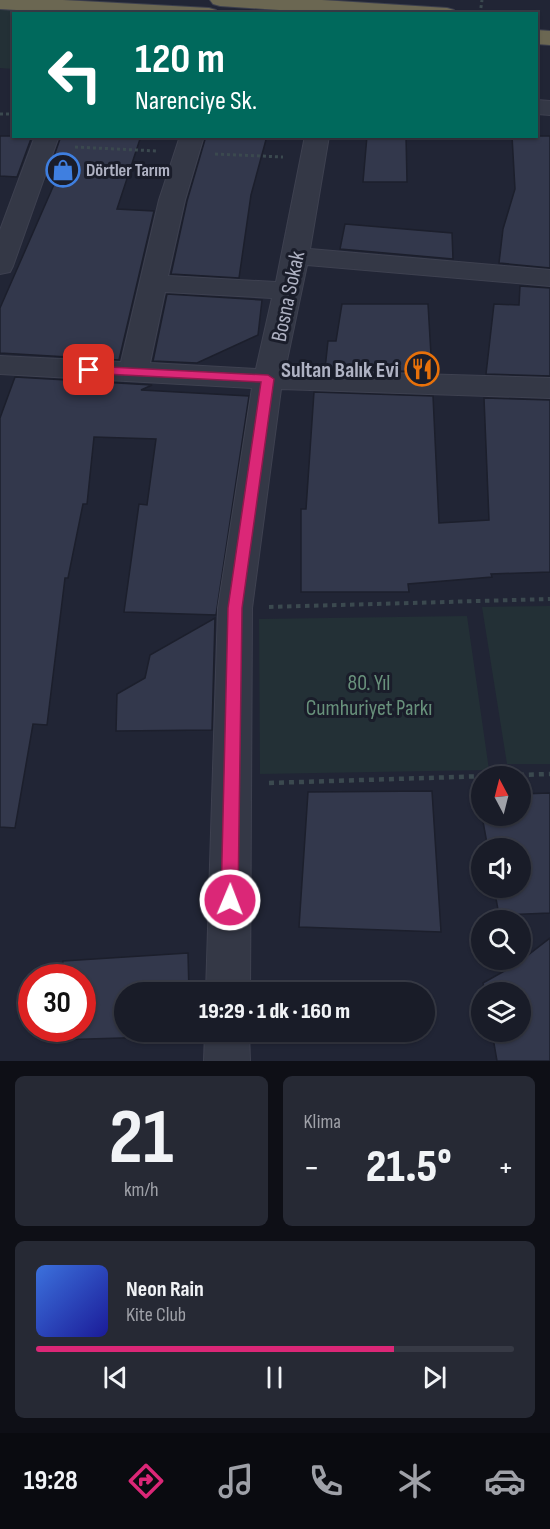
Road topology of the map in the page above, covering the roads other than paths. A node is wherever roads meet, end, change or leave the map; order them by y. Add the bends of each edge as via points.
1 (220, 0) edge
2 (0, 3) edge
3 (326, 3) edge
4 (94, 10) edge
5 (152, 12) edge
6 (425, 12) edge
7 (46, 138) edge
8 (191, 138) edge
9 (317, 138) edge
10 (10, 209) edge
11 (296, 256) junction
12 (0, 266) edge
13 (550, 278) edge
14 (152, 283) junction
15 (288, 291) junction
16 (0, 365) edge
17 (133, 372) junction
18 (268, 379) junction
19 (550, 388) edge
20 (228, 982) edge
21 (227, 1042) edge
22 (227, 1061) edge

1 - 3 highway
2 - 4 highway
3 - 6 highway
4 - 5 highway
7 - 10 street
8 - 14 street
9 - 11 street, Bosna Sokak
10 - 12 street
11 - 13 street
11 - 15 street, Bosna Sokak
14 - 15 street
14 - 17 street
15 - 18 street, Bosna Sokak
16 - 17 street
17 - 18 street
18 - 19 street
18 - 20 street, Bosna Sokak via 235,608
21 - 22 street

